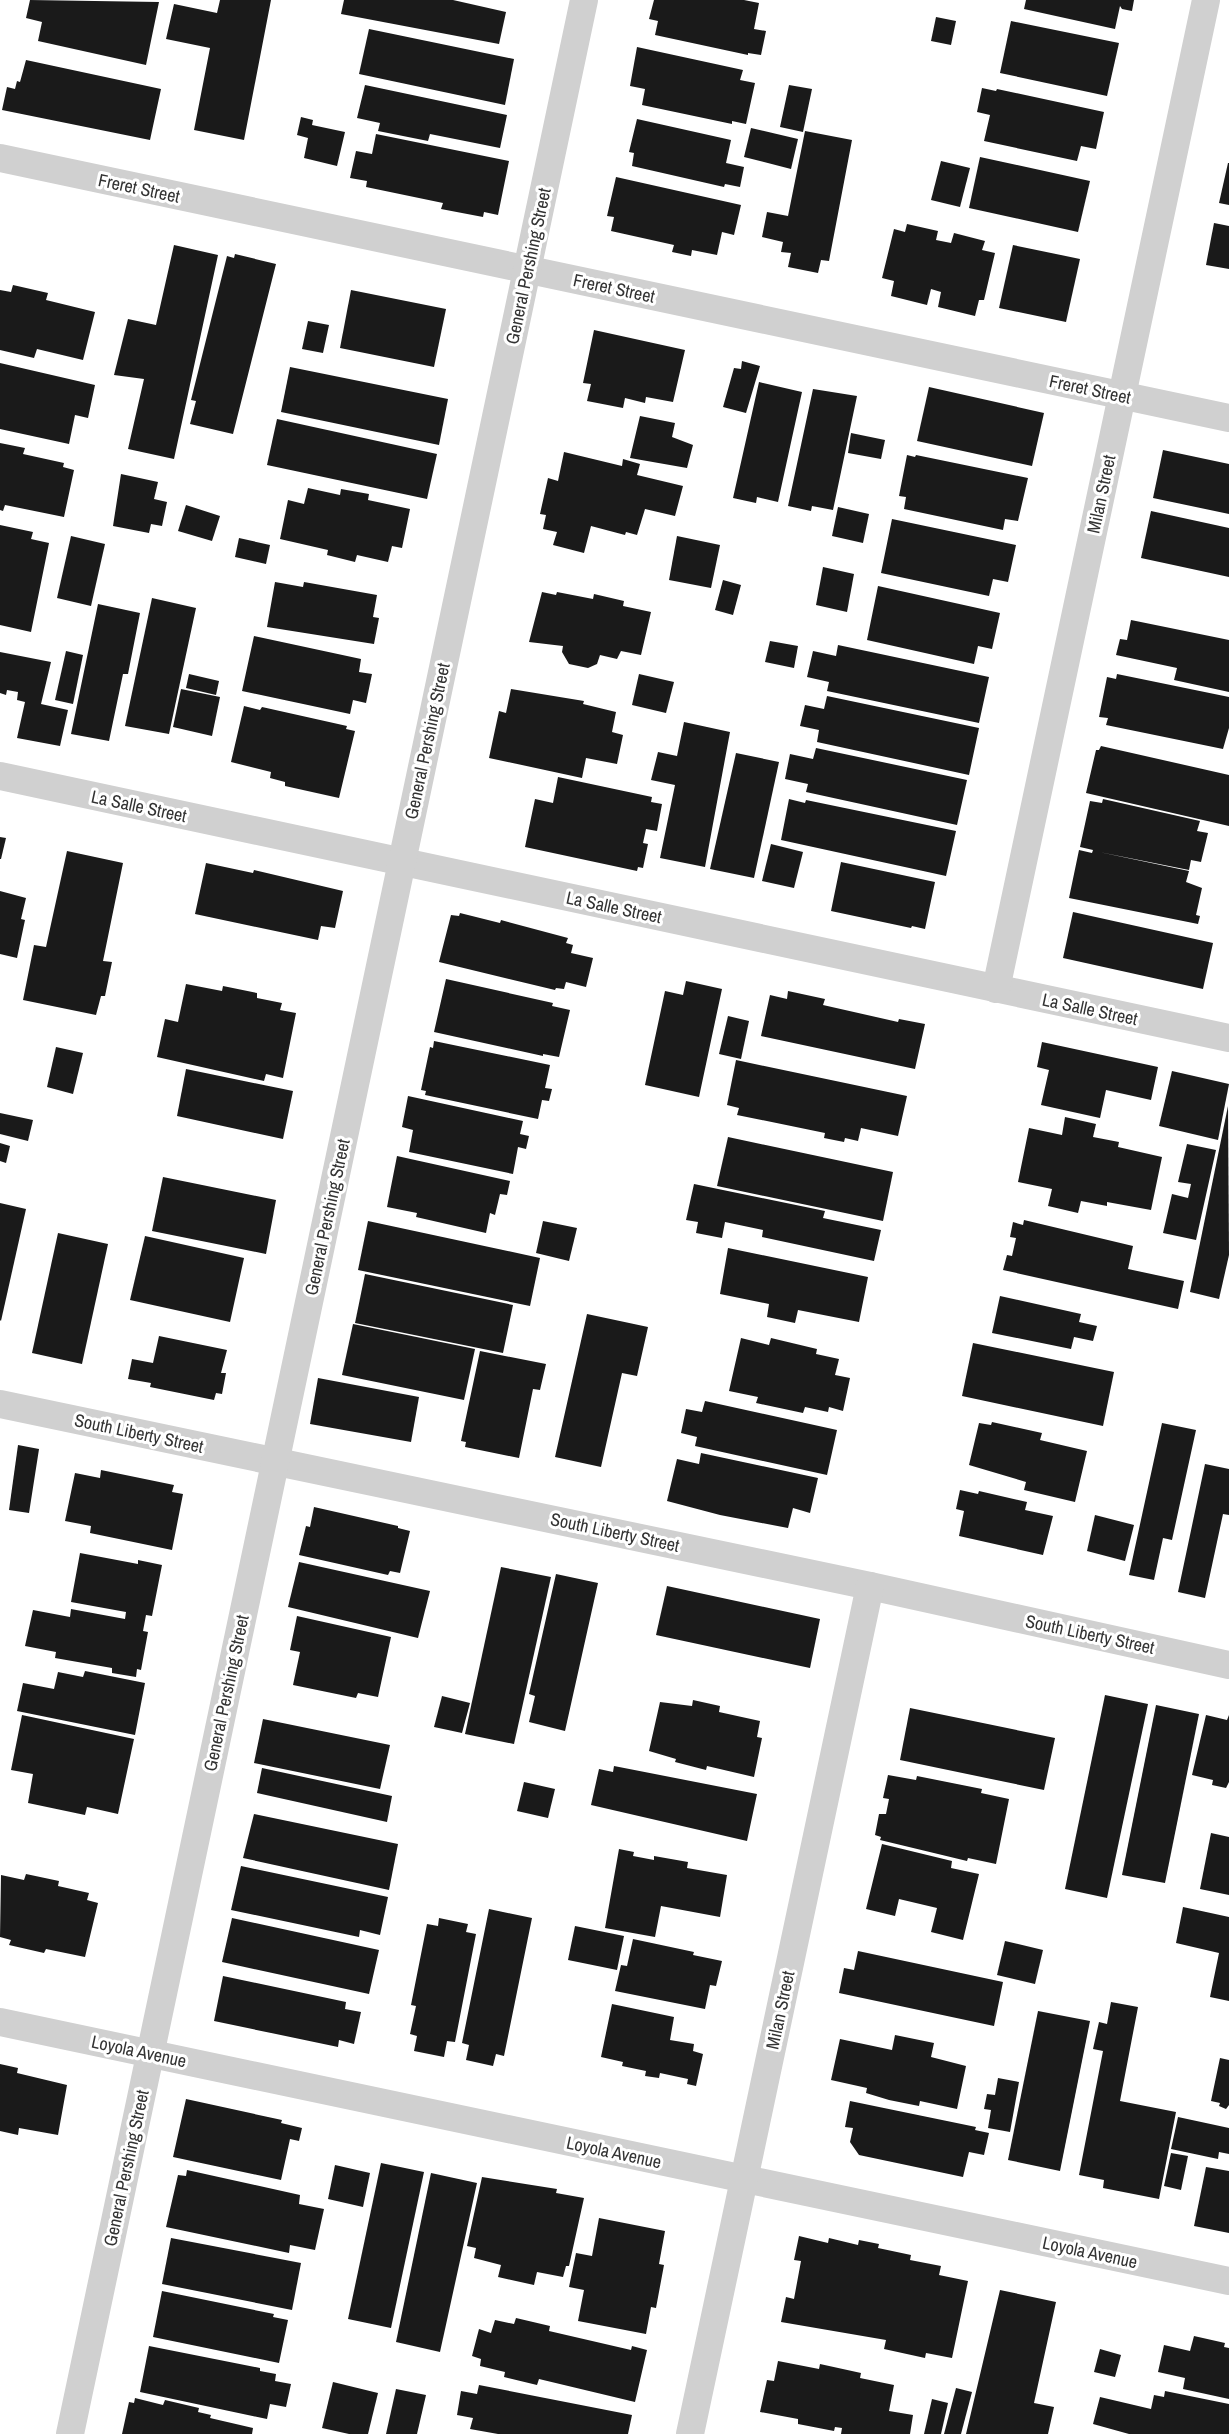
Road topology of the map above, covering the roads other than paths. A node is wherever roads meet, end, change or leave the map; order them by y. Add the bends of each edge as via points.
1 (584, 0) edge
2 (1206, 0) edge
3 (0, 158) edge
4 (527, 270) junction
5 (1122, 396) junction
6 (1229, 418) edge
7 (0, 776) edge
8 (402, 862) junction
9 (996, 989) junction
10 (1229, 1038) edge
11 (0, 1404) edge
12 (275, 1461) junction
13 (870, 1586) junction
14 (1229, 1665) edge
15 (0, 2022) edge
16 (150, 2054) junction
17 (744, 2179) junction
18 (1229, 2281) edge
19 (70, 2434) edge
20 (690, 2434) edge

1 - 4 street, General Pershing Street
2 - 5 street, Milan Street
3 - 4 street, Freret Street
4 - 5 street, Freret Street
4 - 8 street, General Pershing Street
5 - 6 street, Freret Street
5 - 9 street, Milan Street
7 - 8 street, La Salle Street
8 - 9 street, La Salle Street
8 - 12 street, General Pershing Street
9 - 10 street, La Salle Street
11 - 12 street, South Liberty Street
12 - 13 street, South Liberty Street
12 - 16 street, General Pershing Street
13 - 14 street, South Liberty Street
13 - 17 street, Milan Street
15 - 16 street, Loyola Avenue
16 - 17 street, Loyola Avenue
16 - 19 street, General Pershing Street
17 - 18 street, Loyola Avenue
17 - 20 street, Milan Street

